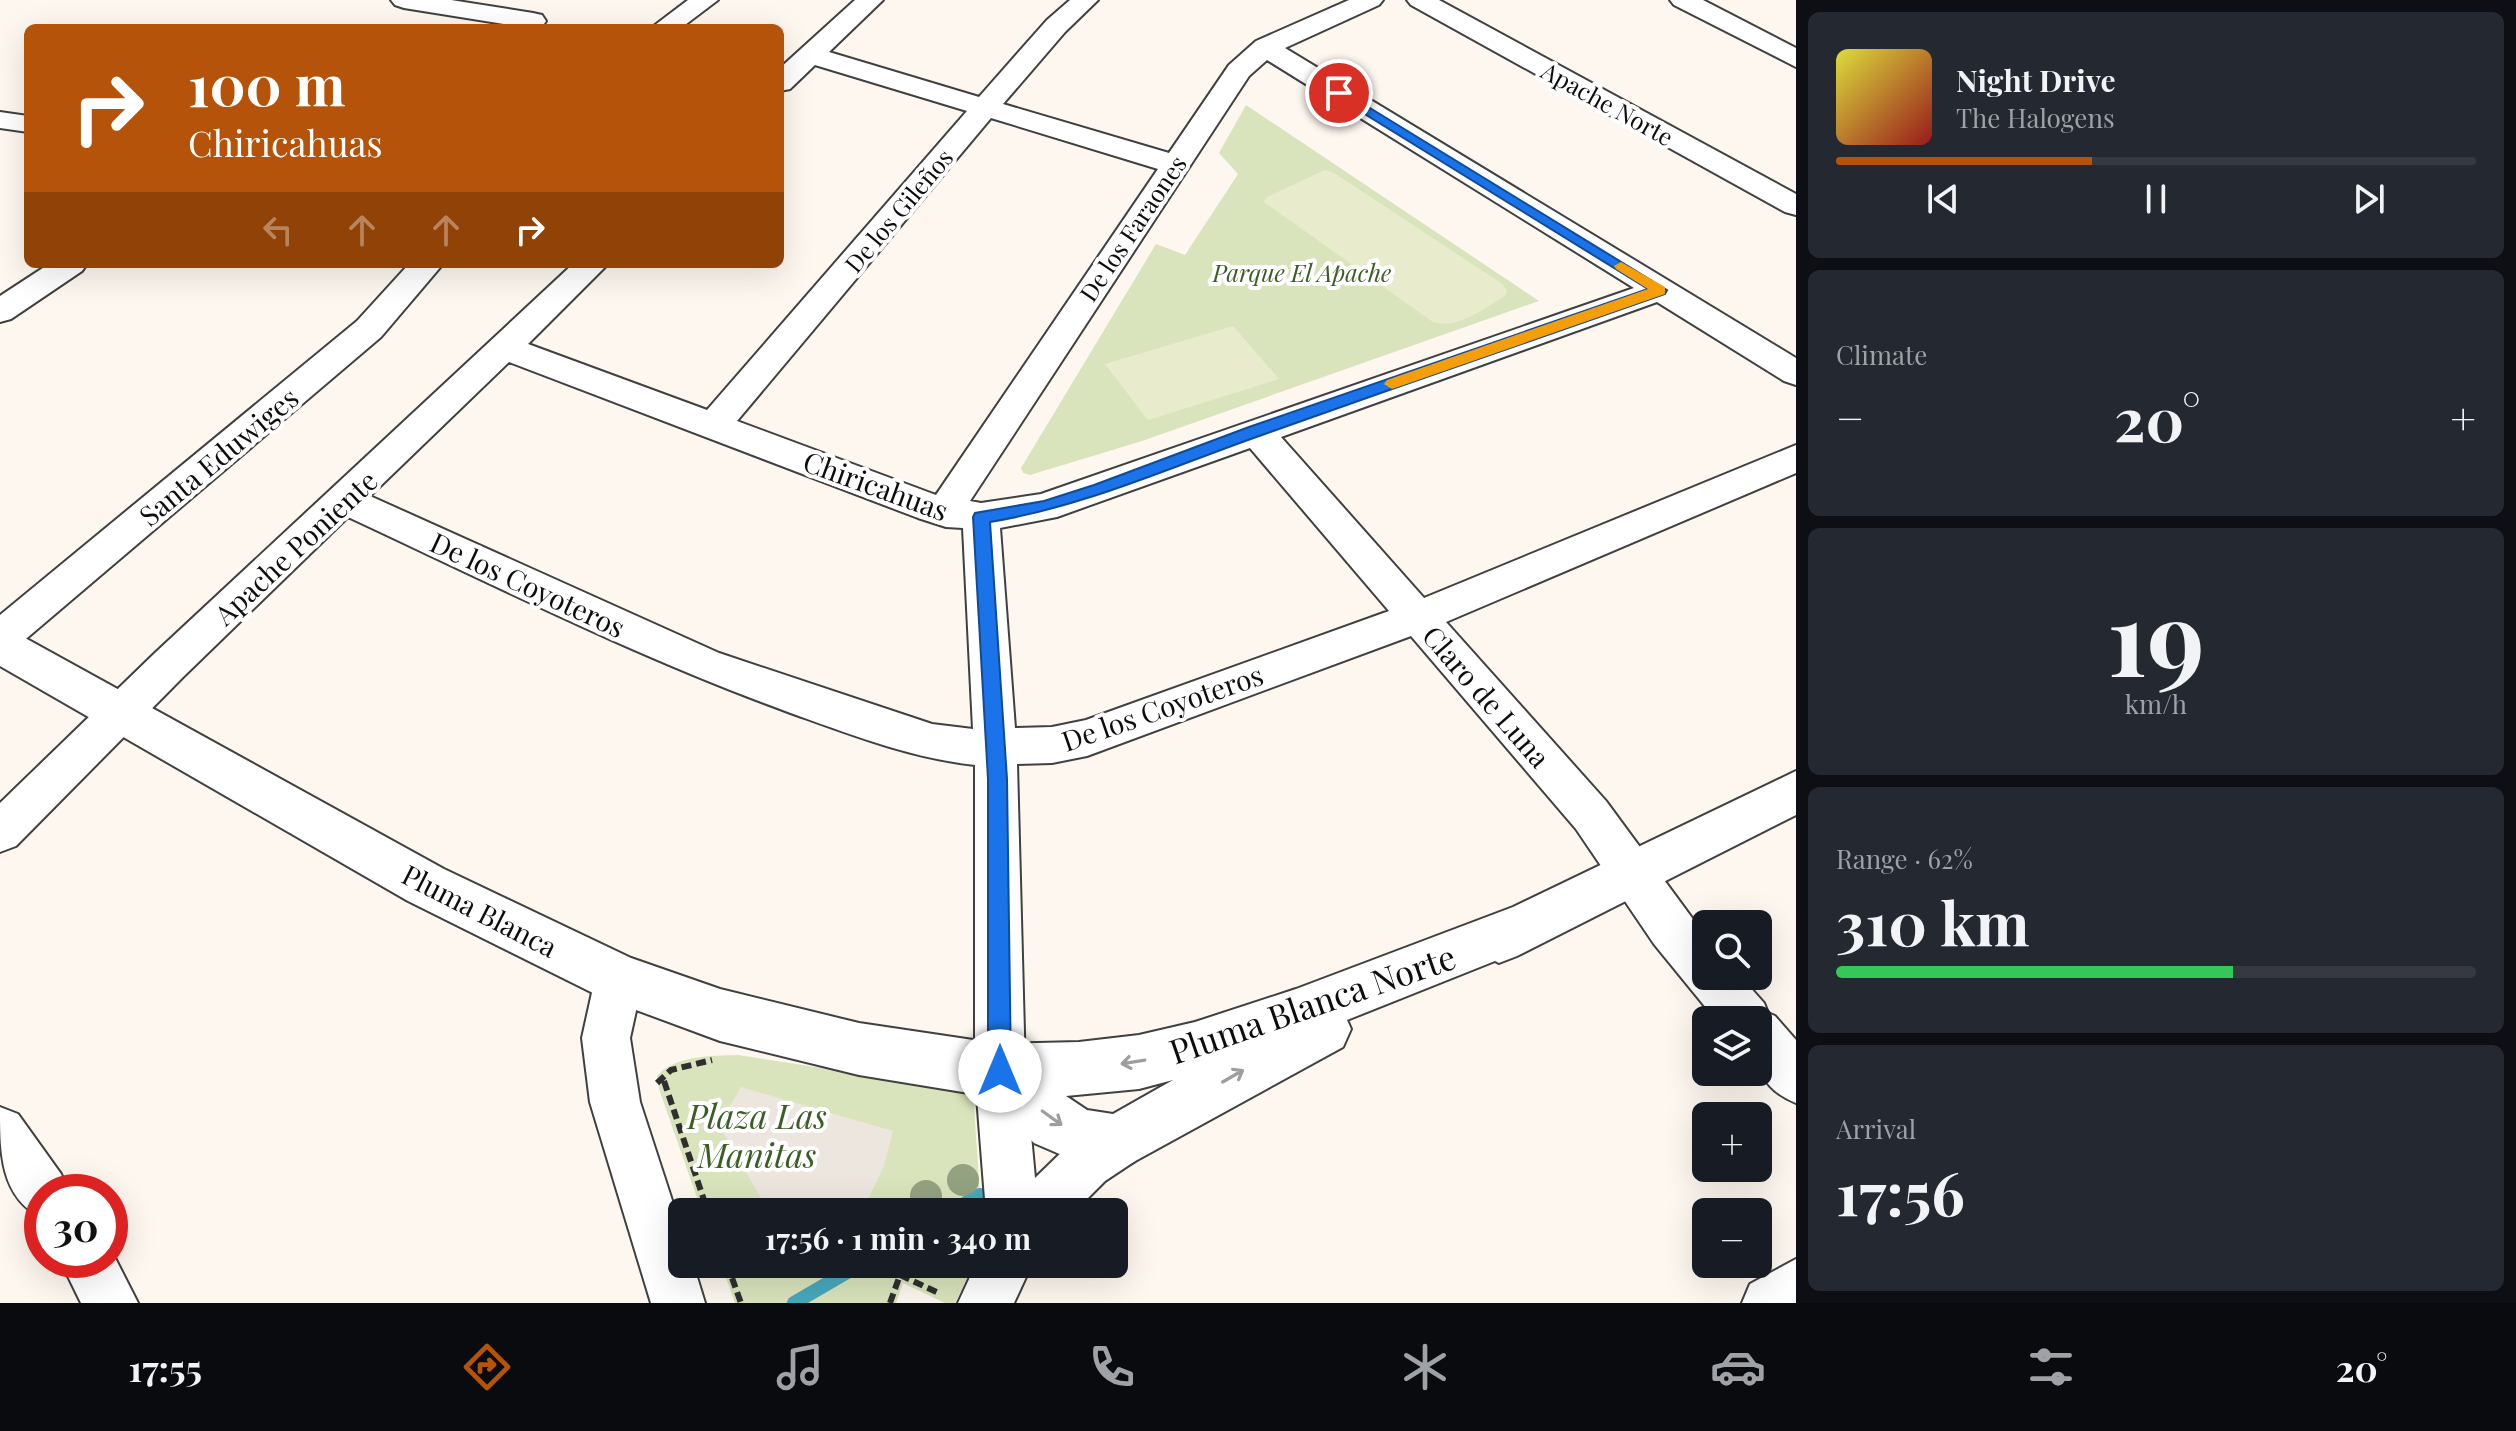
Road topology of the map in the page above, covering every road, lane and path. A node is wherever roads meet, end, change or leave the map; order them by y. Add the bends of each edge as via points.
1 (404, 0) edge
2 (705, 0) edge
3 (870, 0) edge
4 (1085, 0) edge
5 (1370, 0) edge
6 (1420, 0) edge
7 (1683, 0) edge
8 (532, 16) edge
9 (670, 24) edge
10 (1265, 47) junction
11 (809, 55) junction
12 (1796, 59) edge
13 (784, 79) edge
14 (986, 106) junction
15 (0, 120) edge
16 (24, 123) edge
17 (1174, 164) junction
18 (1796, 206) edge
19 (65, 268) edge
20 (423, 268) edge
21 (588, 268) edge
22 (1660, 290) junction
23 (0, 311) edge
24 (506, 348) junction
25 (1796, 373) edge
26 (715, 424) junction
27 (1255, 431) junction
28 (1796, 458) edge
29 (345, 500) junction
30 (964, 515) junction
31 (1418, 617) junction
32 (0, 638) edge
33 (0, 645) edge
34 (120, 714) junction
35 (996, 747) junction
36 (1796, 792) edge
37 (0, 832) edge
38 (1631, 874) junction
39 (1524, 926) junction
40 (1692, 955) edge
41 (619, 979) junction
42 (1722, 990) edge
43 (1735, 1006) edge
44 (1772, 1050) edge
45 (1000, 1071) junction
46 (1796, 1078) edge
47 (664, 1080) dead end
48 (0, 1132) edge
49 (1117, 1143) junction
50 (30, 1174) edge
51 (703, 1198) edge
52 (1011, 1198) edge
53 (1051, 1198) edge
54 (97, 1278) edge
55 (732, 1278) edge
56 (991, 1278) edge
57 (1796, 1286) edge
58 (968, 1301) edge
59 (111, 1303) edge
60 (678, 1303) edge
61 (741, 1303) edge
62 (890, 1303) edge
63 (1769, 1303) edge

1 - 8 street
2 - 9 street
3 - 11 street
4 - 14 street, De los Gileños
5 - 10 street, De los Faraones
6 - 18 street, Apache Norte
7 - 12 street
10 - 17 street, De los Faraones via 1239,71
10 - 22 street
11 - 13 street
11 - 14 street
14 - 17 street
14 - 26 street, De los Gileños
15 - 16 street
17 - 30 street, De los Faraones via 957,490
19 - 23 street
20 - 32 street, Santa Eduwiges via 369,329
21 - 24 street, Apache Poniente
22 - 25 street
22 - 27 street, Chiricahuas
24 - 26 street, Chiricahuas
24 - 29 street, Apache Poniente
26 - 30 street, Chiricahuas
27 - 30 street, Chiricahuas via 1044,507
27 - 31 street, Claro de Luna
28 - 31 street, De los Coyoteros
29 - 34 street, Apache Poniente
29 - 35 street, De los Coyoteros via 705,665 932,742
30 - 35 street
31 - 35 street, De los Coyoteros via 1087,738
31 - 38 street, Claro de Luna via 1591,815
33 - 34 street, Pluma Blanca
34 - 37 street, Apache Poniente
34 - 41 street, Pluma Blanca via 426,885
35 - 45 street
36 - 38 street, Pluma Blanca Norte
38 - 39 street, Pluma Blanca Norte
38 - 40 street, Claro de Luna
39 -> 45 street, Pluma Blanca Norte via 1296,1015 1195,1048 1139,1062
49 -> 39 street, Pluma Blanca Norte via 1247,1068
41 - 45 street, Pluma Blanca via 720,1015 859,1049
41 - 60 street via 606,1038 615,1102
42 - 43 street, Claro de Luna
44 - 46 street
45 -> 49 street via 1054,1123
45 - 52 street
47 - 51 path
48 - 50 street
49 - 53 street, Pluma Blanca Norte
54 - 59 street
55 - 61 path
56 - 58 street
57 - 63 street
58 - 62 path via 900,1275

